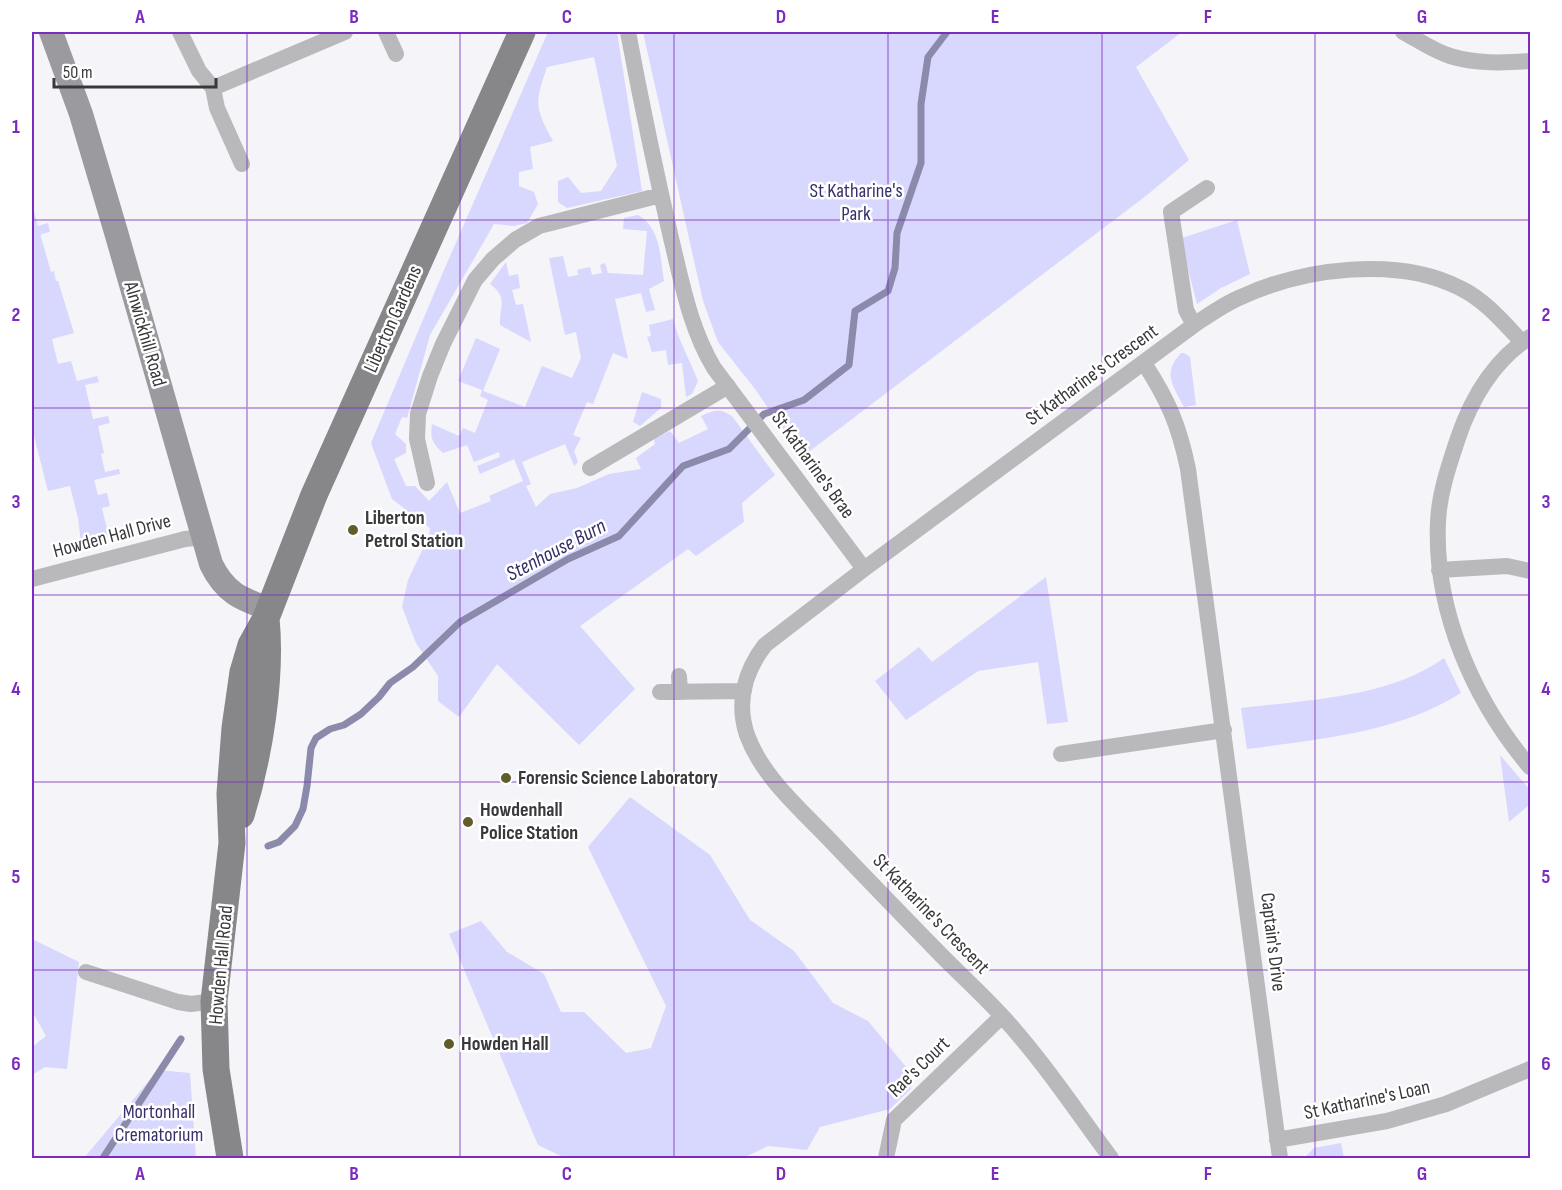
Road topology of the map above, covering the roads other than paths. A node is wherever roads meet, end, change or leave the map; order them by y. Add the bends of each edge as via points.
1 (51, 32) edge
2 (180, 32) edge
3 (345, 32) edge
4 (386, 32) edge
5 (522, 32) edge
6 (628, 32) edge
7 (1403, 32) edge
8 (396, 54) dead end
9 (1530, 61) edge
10 (213, 88) junction
11 (242, 164) dead end
12 (1208, 188) dead end
13 (661, 195) junction
14 (1194, 325) junction
15 (1526, 340) edge
16 (1144, 363) junction
17 (728, 386) junction
18 (590, 468) dead end
19 (427, 483) dead end
20 (204, 537) junction
21 (864, 569) junction
22 (1439, 570) junction
23 (1530, 571) edge
24 (32, 579) edge
25 (268, 613) junction
26 (744, 691) junction
27 (660, 692) dead end
28 (1224, 730) junction
29 (1061, 754) dead end
30 (1530, 767) edge
31 (86, 972) dead end
32 (214, 1001) junction
33 (1002, 1016) junction
34 (1530, 1069) edge
35 (1277, 1140) junction
36 (230, 1158) edge
37 (886, 1158) edge
38 (1111, 1158) edge
39 (1280, 1158) edge

1 - 20 street, Alnwickhill Road via 81,114
2 - 10 street via 199,71
3 - 10 street
4 - 8 street
5 - 25 main road, Liberton Gardens via 314,495
6 - 13 street, St Katharine's Brae
7 - 9 street via 1449,56 1507,63
10 - 11 street via 217,108
12 - 14 street via 1171,212 1185,301
13 - 17 street, St Katharine's Brae via 692,322 701,346
13 - 19 street via 539,226 515,240 475,280 443,344 418,414 417,439
14 - 15 street, St Katharine's Crescent via 1242,296 1301,277 1336,271 1405,271 1462,288
14 - 16 street, St Katharine's Crescent
15 - 22 street via 1489,375 1473,399 1462,427 1442,490
16 - 21 street, St Katharine's Crescent
16 - 28 street, Captain's Drive via 1166,397 1182,438
17 - 18 street
17 - 21 street, St Katharine's Brae
20 - 24 street, Howden Hall Drive
20 - 25 street, Alnwickhill Road via 223,584
21 - 26 street, St Katharine's Crescent via 765,645 747,673
22 - 23 street via 1507,566
22 - 30 street via 1459,644 1479,692 1497,724
25 - 32 main road, Howden Hall Road via 251,645 243,672 235,728 230,794 232,843
26 - 27 street via 679,684
26 - 33 street, St Katharine's Crescent via 747,733 766,771
28 - 29 street
28 - 35 street, Captain's Drive
31 - 32 street via 178,1002
32 - 36 main road, Howden Hall Road via 216,1069
33 - 37 street, Rae's Court via 894,1120
33 - 38 street, St Katharine's Crescent
34 - 35 street, St Katharine's Loan via 1446,1104 1386,1121
35 - 39 street, Captain's Drive

